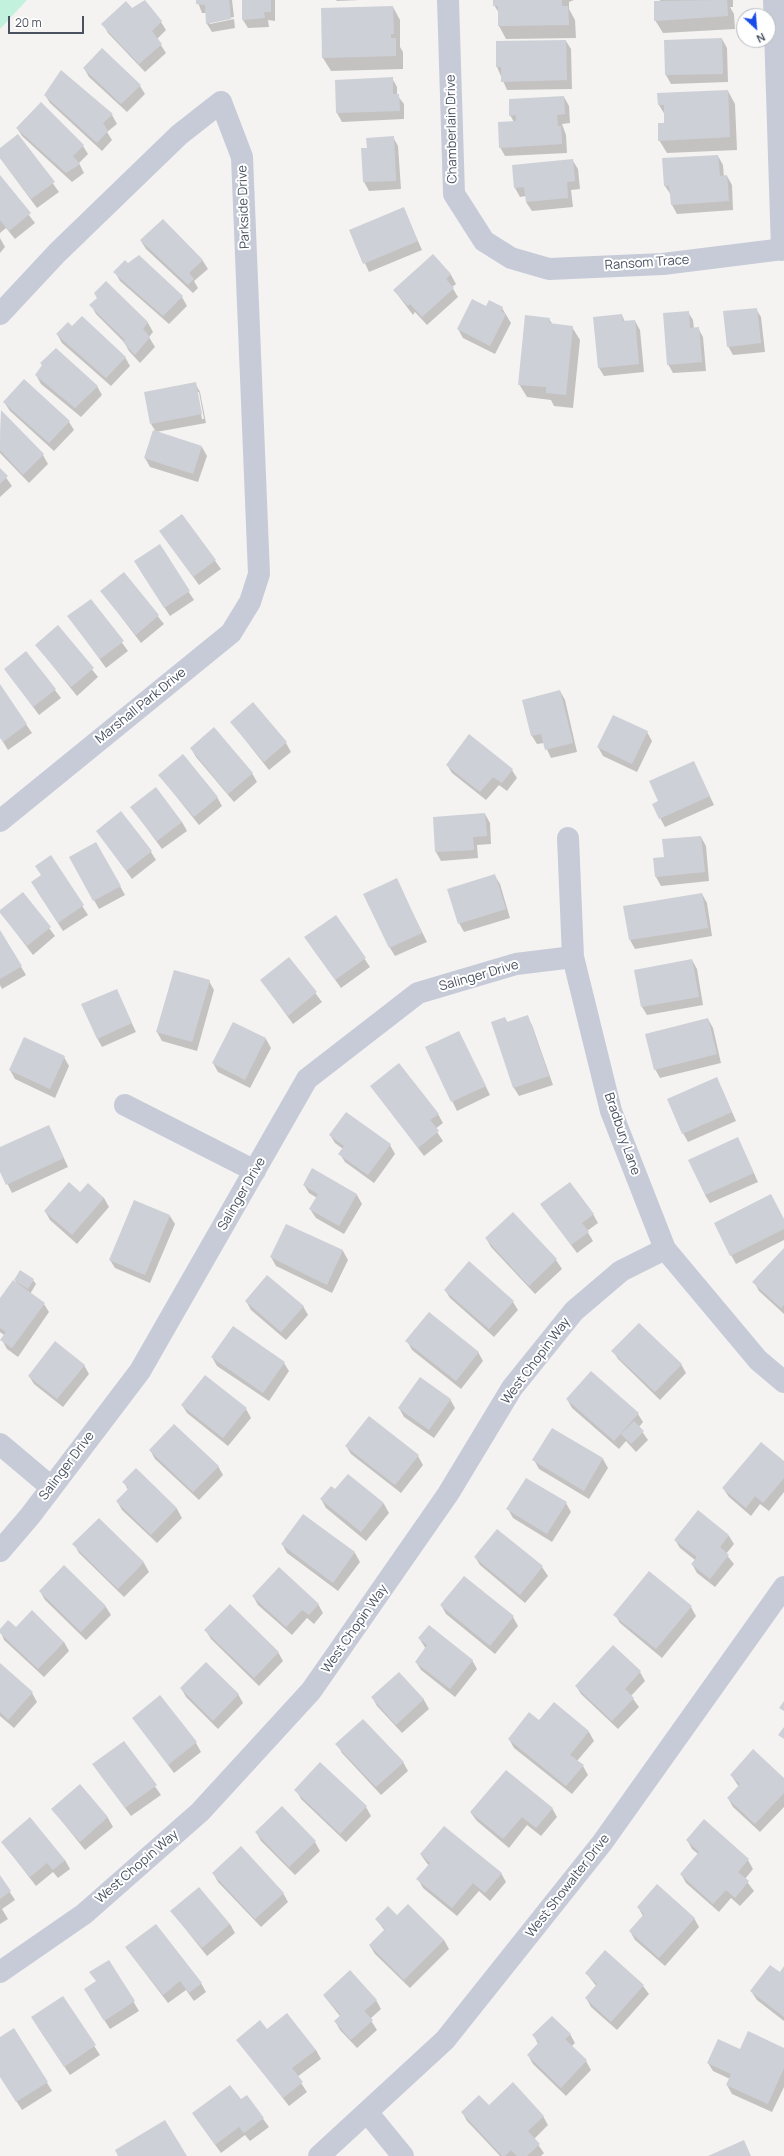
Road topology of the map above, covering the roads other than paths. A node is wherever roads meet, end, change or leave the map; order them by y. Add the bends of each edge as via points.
1 (448, 0) edge
2 (774, 0) edge
3 (783, 250) edge
4 (511, 258) joint
5 (0, 314) edge
6 (259, 574) joint
7 (0, 821) edge
8 (568, 838) dead end
9 (573, 957) junction
10 (125, 1105) dead end
11 (255, 1171) junction
12 (665, 1249) junction
13 (784, 1382) edge
14 (0, 1444) edge
15 (51, 1487) junction
16 (0, 1551) edge
17 (784, 1587) edge
18 (0, 1972) edge
19 (367, 2112) junction
20 (319, 2156) edge
21 (403, 2156) edge

1 - 4 street, Chamberlain Drive via 454,194 484,241
2 - 3 street
3 - 4 street, Ransom Trace via 663,264 550,269
5 - 6 street, Parkside Drive via 57,253 174,140 221,102 242,157
6 - 7 street, Marshall Park Drive via 250,602 231,633
8 - 9 street, Bradbury Lane
9 - 11 street, Salinger Drive via 516,964 418,993 307,1079
9 - 12 street, Bradbury Lane via 611,1111
10 - 11 street
11 - 15 street, Salinger Drive via 140,1371
12 - 13 street, Bradbury Lane via 758,1360
12 - 18 street, West Chopin Way via 621,1271 574,1311 512,1388 448,1494 301,1703 200,1812 84,1914
14 - 15 street
15 - 16 street, Salinger Drive
17 - 19 street, West Showalter Drive via 598,1848 445,2040
19 - 20 street, West Showalter Drive
19 - 21 street

